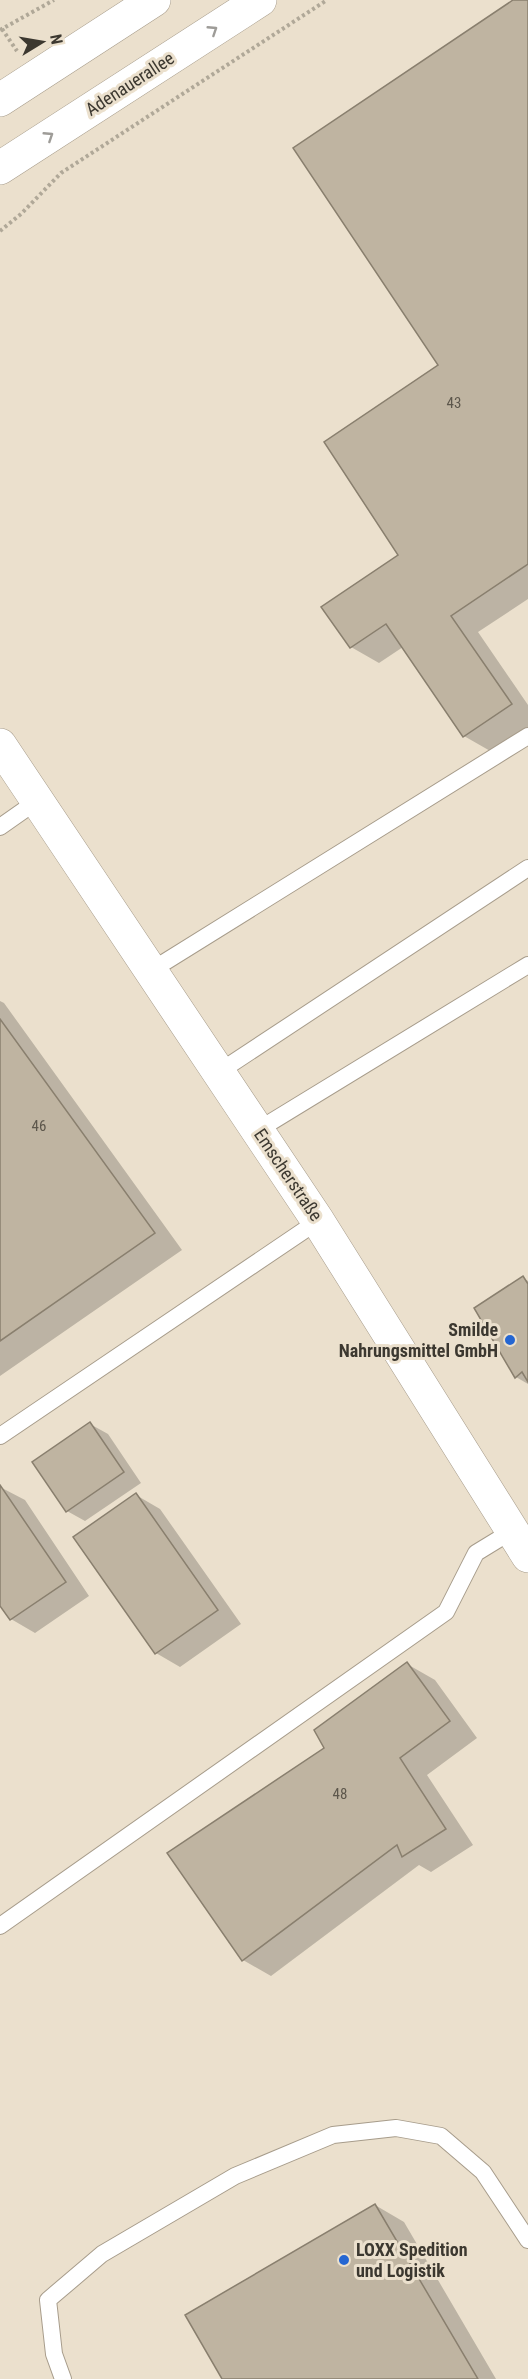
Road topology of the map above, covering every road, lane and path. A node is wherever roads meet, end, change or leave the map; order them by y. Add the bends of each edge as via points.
1 (54, 0) edge
2 (154, 0) edge
3 (260, 0) edge
4 (327, 0) edge
5 (0, 30) edge
6 (0, 100) edge
7 (0, 168) edge
8 (0, 231) edge
9 (528, 736) edge
10 (0, 745) edge
11 (37, 801) junction
12 (0, 827) edge
13 (528, 868) edge
14 (528, 965) edge
15 (152, 970) junction
16 (219, 1072) junction
17 (258, 1130) junction
18 (318, 1221) junction
19 (0, 1436) edge
20 (520, 1543) edge
21 (0, 1926) edge
22 (528, 2240) edge
23 (63, 2379) edge

1 - 5 path
2 - 6 street
7 -> 3 street, Adenauerallee
4 - 8 path via 62,173
9 - 15 lane
10 - 11 street, Emscherstraße
11 - 12 lane
11 - 15 street, Emscherstraße
13 - 16 lane
14 - 17 lane
15 - 16 street, Emscherstraße
16 - 17 street, Emscherstraße
17 - 18 street, Emscherstraße
18 - 19 lane
18 - 20 street, Emscherstraße
20 - 21 lane via 476,1553 446,1612
22 - 23 lane via 483,2172 441,2136 396,2128 333,2135 235,2176 102,2254 48,2300 54,2354

